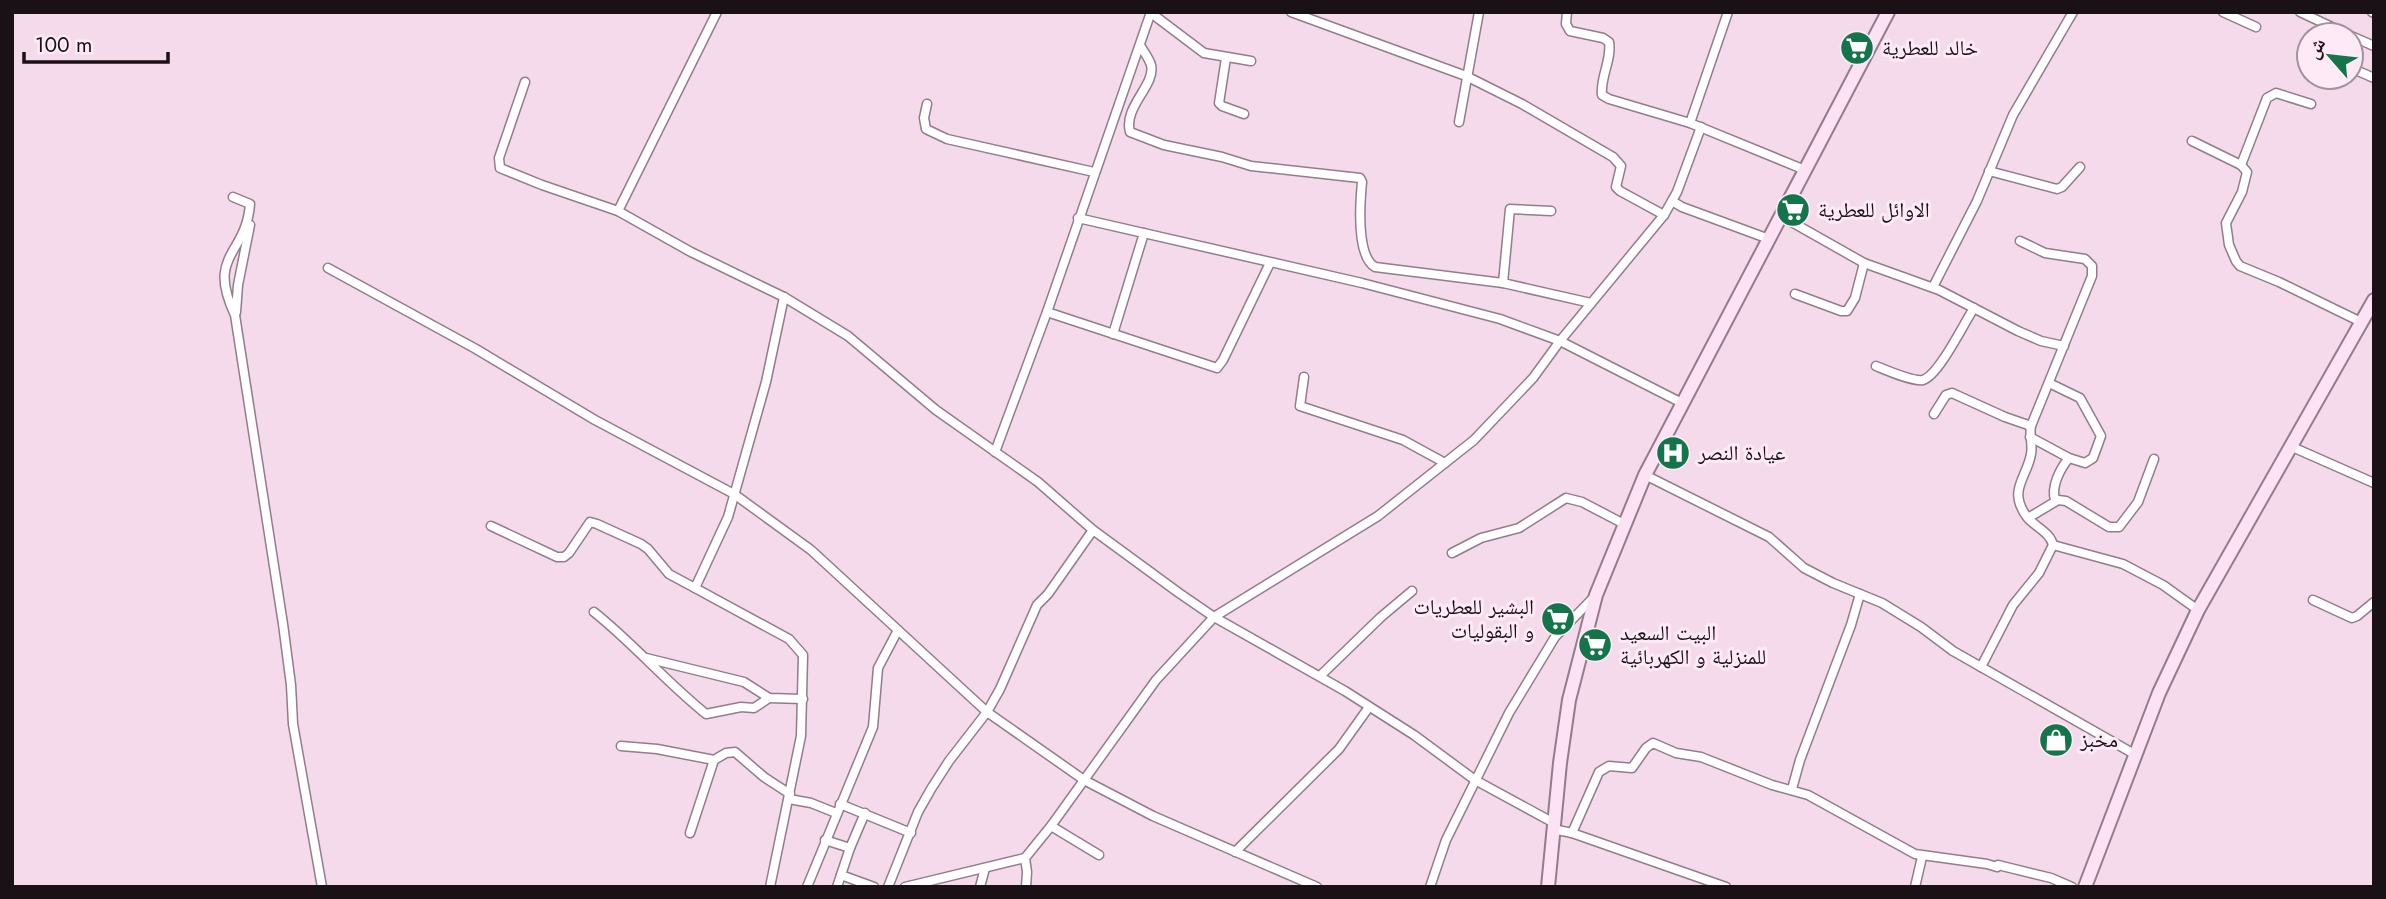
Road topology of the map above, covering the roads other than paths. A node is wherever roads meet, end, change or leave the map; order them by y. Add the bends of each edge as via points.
1 (717, 12) edge
2 (1151, 12) edge
3 (1291, 12) edge
4 (1479, 12) edge
5 (1567, 12) edge
6 (1728, 12) edge
7 (1888, 12) edge
8 (2073, 12) edge
9 (2223, 12) edge
10 (2300, 12) edge
11 (2320, 21) edge
12 (2256, 27) dead end
13 (1140, 45) junction
14 (1226, 58) junction
15 (1251, 61) dead end
16 (1466, 76) junction
17 (525, 82) dead end
18 (927, 104) dead end
19 (2311, 104) dead end
20 (1244, 114) dead end
21 (1460, 122) dead end
22 (1690, 123) junction
23 (1701, 127) junction
24 (2192, 141) dead end
25 (2241, 165) junction
26 (2081, 167) dead end
27 (1805, 170) junction
28 (1989, 171) junction
29 (1094, 172) junction
30 (233, 197) dead end
31 (1672, 201) junction
32 (618, 211) junction
33 (1551, 211) dead end
34 (250, 214) junction
35 (1664, 215) junction
36 (1781, 216) junction
37 (1078, 218) junction
38 (1144, 233) junction
39 (1769, 239) junction
40 (2020, 241) dead end
41 (1270, 263) junction
42 (1864, 263) junction
43 (328, 268) dead end
44 (1503, 283) junction
45 (1933, 288) junction
46 (1795, 294) dead end
47 (784, 296) junction
48 (2374, 300) edge
49 (1591, 303) junction
50 (1973, 308) junction
51 (1047, 312) junction
52 (235, 315) junction
53 (2361, 322) junction
54 (1113, 334) junction
55 (1560, 341) junction
56 (2064, 346) junction
57 (1876, 366) dead end
58 (1304, 377) dead end
59 (2049, 383) junction
60 (1682, 403) junction
61 (1934, 414) dead end
62 (2031, 426) junction
63 (2030, 438) junction
64 (2290, 446) junction
65 (995, 452) junction
66 (2069, 458) junction
67 (2154, 459) dead end
68 (1445, 463) junction
69 (1645, 475) junction
70 (2374, 483) edge
71 (734, 494) junction
72 (2055, 500) junction
73 (2028, 518) junction
74 (1624, 524) junction
75 (491, 526) dead end
76 (1093, 530) junction
77 (2053, 545) junction
78 (1452, 553) dead end
79 (695, 588) junction
80 (1412, 591) dead end
81 (1860, 594) junction
82 (1596, 595) junction
83 (2312, 600) dead end
84 (2374, 602) edge
85 (2198, 610) junction
86 (594, 611) dead end
87 (1214, 617) junction
88 (898, 630) junction
89 (643, 658) junction
90 (1981, 667) junction
91 (1320, 676) junction
92 (769, 698) junction
93 (803, 699) junction
94 (1369, 707) junction
95 (987, 712) junction
96 (621, 746) dead end
97 (2136, 755) junction
98 (714, 760) junction
99 (1084, 780) junction
100 (1475, 780) junction
101 (1792, 789) junction
102 (790, 796) junction
103 (837, 808) junction
104 (865, 813) junction
105 (1051, 826) junction
106 (1553, 826) junction
107 (690, 833) dead end
108 (911, 833) junction
109 (1572, 833) junction
110 (825, 840) junction
111 (849, 848) junction
112 (1235, 852) junction
113 (1099, 855) dead end
114 (1922, 856) junction
115 (1025, 858) junction
116 (985, 868) junction
117 (841, 875) junction
118 (1691, 875) junction
119 (322, 887) edge
120 (770, 887) edge
121 (807, 887) edge
122 (837, 887) edge
123 (874, 887) edge
124 (888, 887) edge
125 (905, 887) edge
126 (980, 887) edge
127 (1026, 887) edge
128 (1317, 887) edge
129 (1430, 887) edge
130 (1548, 887) edge
131 (1686, 887) edge
132 (1726, 887) edge
133 (1915, 887) edge
134 (2072, 887) edge
135 (2085, 887) edge

1 - 32 street
2 - 13 street
2 - 14 street via 1195,47
3 - 16 street
4 - 16 street
5 - 22 street via 1570,31 1609,42 1602,95
6 - 22 street
7 - 27 street
8 - 28 street via 2013,115
9 - 12 street
10 - 11 street
13 - 29 street
13 - 44 street via 1151,74 1133,107 1130,132 1251,166 1360,178 1362,236 1372,266
14 - 15 street
14 - 20 street via 1219,103
16 - 21 street
16 - 35 street via 1613,157 1620,166 1619,191
17 - 32 street via 499,158 500,168
18 - 29 street via 926,129 947,139
19 - 25 street via 2286,94 2267,98
22 - 23 street
23 - 27 street
23 - 31 street
24 - 25 street
25 - 53 street via 2247,177 2227,223 2236,261
26 - 28 street via 2057,189
27 - 36 street
28 - 45 street
29 - 37 street
30 - 34 street via 250,204
31 - 35 street
31 - 39 street
32 - 47 street
33 - 44 street via 1510,209
34 - 52 street
34 - 52 street via 223,279
35 - 49 street
36 - 39 street
36 - 42 street
37 - 38 street
37 - 51 street
38 - 41 street
38 - 54 street
39 - 60 street
40 - 56 street via 2045,253 2085,259 2092,266 2090,283
41 - 54 street via 1217,368
41 - 55 street via 1488,316
42 - 45 street
42 - 46 street via 1855,298 1844,312
43 - 71 street
44 - 49 street
45 - 50 street
47 - 65 street via 866,349 936,410
47 - 71 street via 766,382
48 - 53 street
49 - 55 street
50 - 56 street via 2029,336
50 - 57 street via 1944,357 1924,380
51 - 54 street
51 - 65 street
52 - 119 street via 293,724
53 - 64 street
55 - 60 street
55 - 68 street via 1512,402
56 - 59 street
58 - 68 street via 1300,406 1403,440
59 - 62 street
59 - 66 street via 2082,401 2101,436 2095,454 2085,463
60 - 69 street
61 - 62 street via 1952,393
62 - 63 street
63 - 66 street
63 - 73 street via 2031,453 2018,493
64 - 70 street
64 - 85 street
65 - 76 street
66 - 72 street via 2054,486
67 - 72 street via 2137,502 2119,527 2109,527 2066,501
68 - 87 street via 1378,516
69 - 74 street
69 - 81 street via 1769,537 1804,568
71 - 79 street
71 - 88 street via 811,550
72 - 73 street
73 - 77 street via 2051,537
74 - 78 street via 1566,498 1519,528 1481,538
74 - 82 street
75 - 79 street via 564,557 590,522 597,524 641,544 669,574
76 - 87 street
76 - 95 street via 1031,615
77 - 85 street via 2123,565
77 - 90 street via 2039,573 2012,605
79 - 93 street via 798,647 803,654
80 - 91 street
81 - 90 street via 1921,626
81 - 101 street
82 - 100 street via 1555,637
82 - 106 street via 1569,699
83 - 84 street via 2352,618
85 - 97 street
86 - 89 street
87 - 91 street
87 - 99 street via 1156,680
88 - 95 street
88 - 103 street via 878,668 873,727
89 - 92 street via 744,682
89 - 92 street via 706,714 754,708
90 - 97 street
91 - 94 street
92 - 93 street
93 - 102 street
94 - 100 street
94 - 112 street via 1339,749
95 - 99 street
95 - 108 street via 931,789
96 - 98 street
97 - 135 street
98 - 102 street via 735,752
98 - 107 street
99 - 105 street
99 - 112 street
100 - 106 street
100 - 129 street
101 - 109 street via 1653,743 1632,768 1609,766 1599,772
101 - 114 street
102 - 103 street
102 - 120 street
103 - 104 street
103 - 110 street
104 - 108 street
104 - 111 street
105 - 113 street
105 - 115 street
106 - 109 street
106 - 130 street
108 - 124 street
109 - 118 street
110 - 111 street
110 - 121 street
111 - 117 street
112 - 128 street
114 - 133 street
114 - 134 street via 1998,865
115 - 116 street
115 - 127 street
116 - 125 street
116 - 126 street
117 - 122 street
117 - 123 street
118 - 131 street
118 - 132 street

